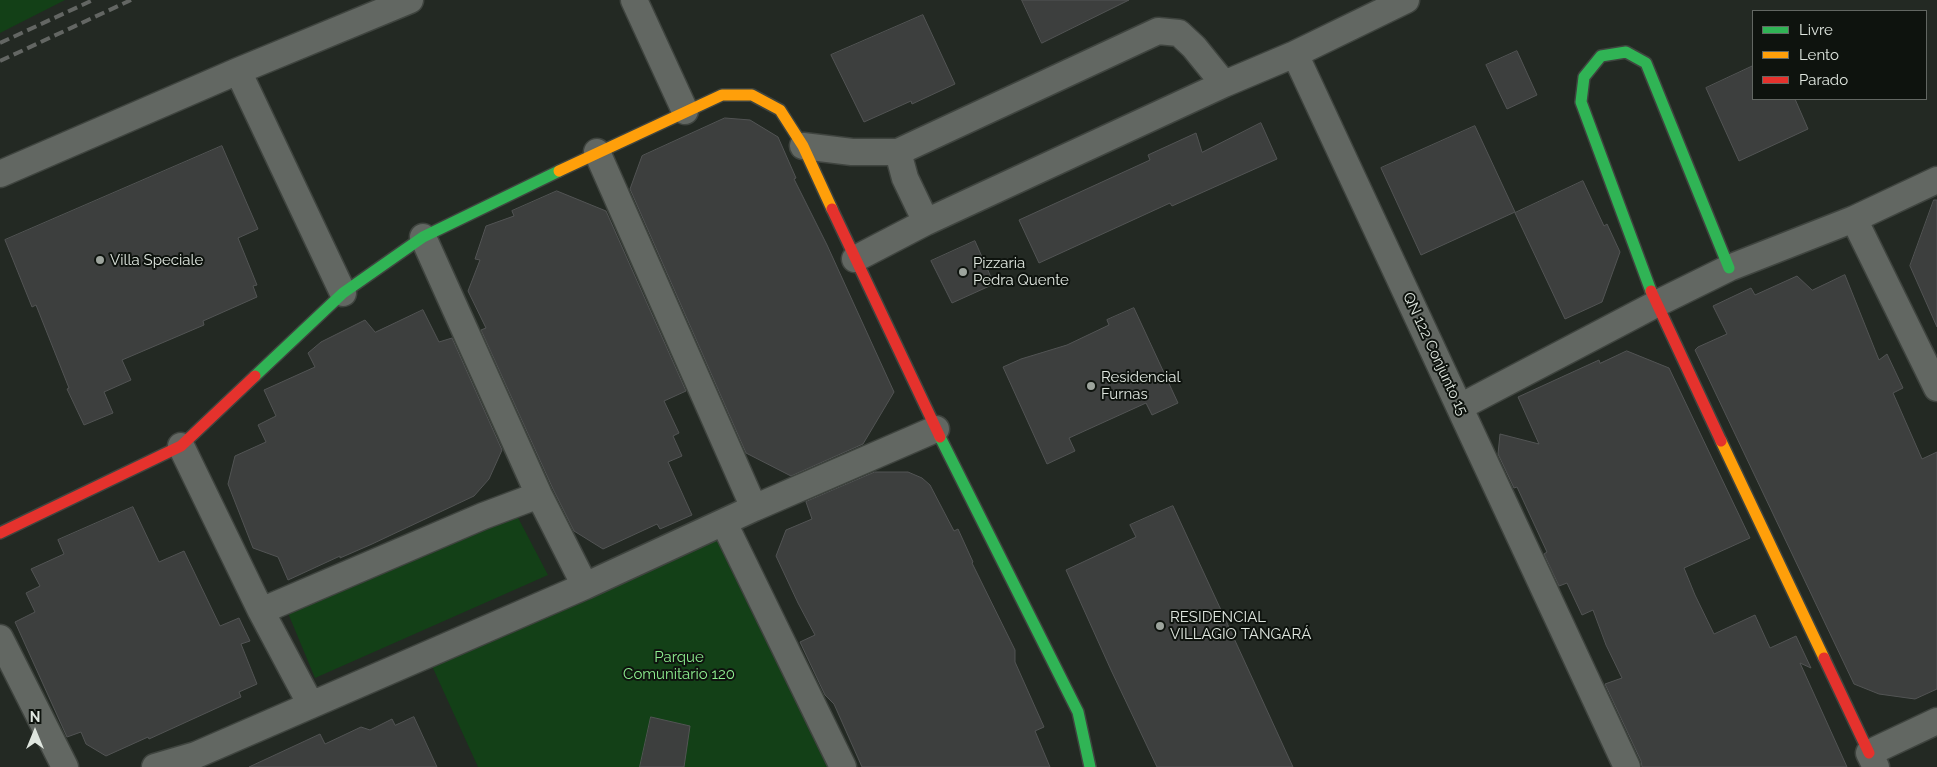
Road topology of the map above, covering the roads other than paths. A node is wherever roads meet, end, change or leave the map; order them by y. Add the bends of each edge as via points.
1 (410, 0) edge
2 (634, 0) edge
3 (1406, 0) edge
4 (1295, 54) junction
5 (238, 71) junction
6 (1224, 84) junction
7 (686, 111) junction
8 (803, 146) junction
9 (597, 152) junction
10 (898, 152) junction
11 (0, 174) edge
12 (1937, 180) edge
13 (1854, 219) junction
14 (926, 222) junction
15 (423, 237) junction
16 (855, 259) junction
17 (1729, 268) junction
18 (344, 293) junction
19 (1656, 304) junction
20 (1937, 388) edge
21 (1460, 407) junction
22 (936, 429) junction
23 (181, 446) junction
24 (539, 495) junction
25 (754, 508) junction
26 (724, 523) junction
27 (0, 533) edge
28 (585, 586) junction
29 (261, 611) junction
30 (0, 638) edge
31 (311, 705) junction
32 (1937, 721) edge
33 (1873, 760) edge
34 (65, 767) edge
35 (155, 767) edge
36 (843, 767) edge
37 (1090, 767) edge
38 (1627, 767) edge

1 - 5 street
2 - 7 street
3 - 4 street
4 - 6 street
4 - 21 street, QN 122 Conjunto 15
5 - 11 street
5 - 18 street
6 - 10 street via 1179,33 1158,31
6 - 14 street
7 - 8 street via 722,95 752,95 780,110
7 - 9 street
8 - 10 street via 852,152
8 - 16 street
9 - 15 street
9 - 25 street
10 - 14 street via 905,178
12 - 13 street
13 - 17 street
13 - 20 street
14 - 16 street
15 - 18 street
15 - 24 street
16 - 22 street
17 - 19 street
17 - 19 street via 1646,63 1626,52 1601,56 1584,77 1581,102
18 - 23 street
19 - 21 street
19 - 33 street
21 - 38 street, QN 122 Conjunto 15
22 - 25 street
22 - 37 street via 1078,712
23 - 27 street
23 - 29 street
24 - 28 street
24 - 29 street
25 - 26 street
26 - 28 street
26 - 36 street
28 - 31 street
29 - 31 street
30 - 34 street
31 - 35 street via 196,755
32 - 33 street

